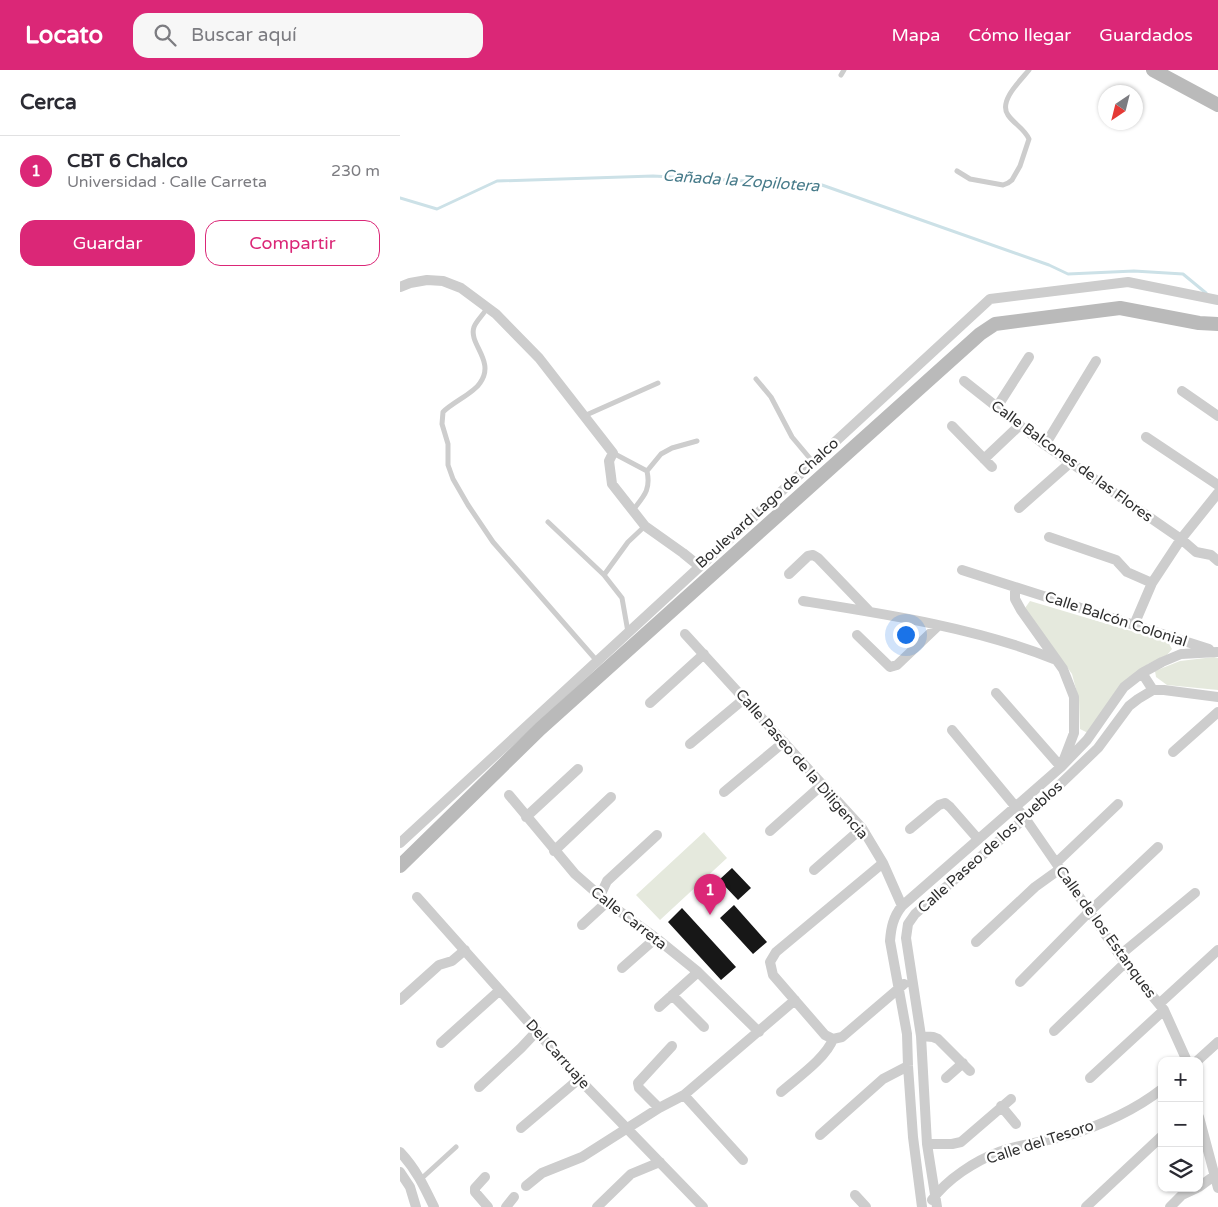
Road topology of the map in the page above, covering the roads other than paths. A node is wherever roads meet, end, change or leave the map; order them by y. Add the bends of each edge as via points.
1 (1029, 70) edge
2 (1153, 70) edge
3 (1218, 105) edge
4 (957, 171) dead end
5 (400, 287) edge
6 (1218, 300) edge
7 (487, 308) junction
8 (1218, 324) edge
9 (1030, 357) dead end
10 (1096, 361) dead end
11 (756, 379) dead end
12 (964, 380) dead end
13 (658, 383) dead end
14 (1182, 391) dead end
15 (997, 407) junction
16 (584, 416) junction
17 (1218, 416) edge
18 (1020, 425) junction
19 (952, 426) dead end
20 (1146, 437) dead end
21 (697, 441) dead end
22 (1045, 445) junction
23 (613, 453) junction
24 (984, 459) junction
25 (812, 462) junction
26 (1071, 462) junction
27 (992, 467) dead end
28 (647, 471) junction
29 (1218, 486) edge
30 (1218, 493) edge
31 (1019, 508) dead end
32 (633, 510) junction
33 (548, 522) dead end
34 (645, 526) junction
35 (1050, 536) dead end
36 (1181, 539) junction
37 (1218, 561) edge
38 (699, 566) junction
39 (962, 570) dead end
40 (789, 574) dead end
41 (604, 576) junction
42 (1152, 583) junction
43 (1015, 587) junction
44 (802, 601) dead end
45 (869, 611) junction
46 (1134, 625) junction
47 (938, 626) junction
48 (628, 632) junction
49 (685, 634) dead end
50 (857, 634) dead end
51 (1217, 652) edge
52 (704, 654) junction
53 (1055, 660) junction
54 (597, 661) junction
55 (1142, 673) junction
56 (1153, 690) junction
57 (996, 693) dead end
58 (1218, 697) edge
59 (744, 699) junction
60 (650, 703) dead end
61 (1218, 712) edge
62 (952, 730) dead end
63 (1074, 733) junction
64 (1087, 740) junction
65 (784, 742) junction
66 (690, 744) dead end
67 (1098, 748) junction
68 (1173, 752) dead end
69 (1061, 766) junction
70 (578, 769) dead end
71 (823, 784) junction
72 (724, 792) dead end
73 (509, 795) dead end
74 (611, 797) dead end
75 (1118, 804) dead end
76 (1016, 807) junction
77 (526, 817) junction
78 (1025, 818) junction
79 (862, 828) junction
80 (910, 829) dead end
81 (770, 831) dead end
82 (657, 835) dead end
83 (978, 839) junction
84 (400, 843) edge
85 (1158, 847) dead end
86 (554, 851) junction
87 (883, 863) junction
88 (400, 866) edge
89 (1058, 866) junction
90 (814, 870) dead end
91 (1195, 892) dead end
92 (417, 896) dead end
93 (603, 899) junction
94 (902, 906) junction
95 (1090, 911) junction
96 (582, 925) dead end
97 (656, 938) junction
98 (976, 942) dead end
99 (465, 950) junction
100 (1218, 950) edge
101 (1123, 959) junction
102 (622, 968) dead end
103 (698, 972) junction
104 (913, 977) junction
105 (1020, 982) dead end
106 (900, 987) junction
107 (500, 990) junction
108 (672, 995) junction
109 (400, 1000) edge
110 (795, 1000) junction
111 (659, 1006) dead end
112 (1161, 1007) junction
113 (704, 1027) dead end
114 (537, 1031) junction
115 (1054, 1031) dead end
116 (759, 1032) junction
117 (921, 1036) junction
118 (833, 1039) junction
119 (1218, 1042) edge
120 (441, 1043) dead end
121 (672, 1046) dead end
122 (1185, 1057) edge
123 (1202, 1057) edge
124 (963, 1063) junction
125 (908, 1066) junction
126 (970, 1071) dead end
127 (946, 1078) dead end
128 (1090, 1078) dead end
129 (579, 1079) junction
130 (479, 1087) dead end
131 (781, 1092) dead end
132 (1158, 1092) edge
133 (684, 1094) junction
134 (1010, 1099) dead end
135 (1001, 1106) junction
136 (659, 1108) junction
137 (1016, 1124) dead end
138 (521, 1128) dead end
139 (628, 1129) junction
140 (1203, 1133) edge
141 (820, 1135) dead end
142 (1158, 1140) edge
143 (927, 1144) junction
144 (456, 1146) dead end
145 (400, 1152) edge
146 (743, 1160) dead end
147 (660, 1162) junction
148 (400, 1172) edge
149 (1214, 1176) junction
150 (485, 1177) dead end
151 (421, 1179) junction
152 (1203, 1184) edge
153 (526, 1186) dead end
154 (1218, 1188) edge
155 (1188, 1192) edge
156 (855, 1195) dead end
157 (514, 1196) dead end
158 (936, 1202) edge
159 (697, 1205) edge
160 (416, 1207) edge
161 (434, 1207) edge
162 (488, 1207) edge
163 (506, 1207) edge
164 (597, 1207) edge
165 (866, 1207) edge
166 (922, 1207) edge
167 (927, 1207) edge
168 (1086, 1207) edge
169 (1170, 1207) edge

1 - 4 lane via 1005,106 1007,114 1026,132 1028,139 1012,180 1003,185 970,179
2 - 3 main road
5 - 7 street via 427,280 443,281 461,288
6 - 25 street via 1128,282 990,299
7 - 16 street via 539,358
7 - 54 lane via 474,327 485,375 480,385 443,412 448,465 464,499 493,542
8 - 88 main road, Boulevard Lago de Chalco via 1120,308 995,324 973,340 540,728
9 - 15 street
10 - 22 street
11 - 25 lane via 772,397 792,437
12 - 15 street, Calle Balcones de las Flores
13 - 16 lane
14 - 17 street
15 - 18 street, Calle Balcones de las Flores
16 - 23 street
18 - 22 street, Calle Balcones de las Flores
18 - 24 street
19 - 24 street
20 - 29 street
21 - 28 lane via 661,454
22 - 26 street, Calle Balcones de las Flores
23 - 28 lane
23 - 32 street via 609,461 612,484
24 - 27 street
25 - 38 street
26 - 31 street
26 - 36 street, Calle Balcones de las Flores
28 - 32 lane via 646,493
30 - 36 street
32 - 34 street
33 - 41 lane
34 - 38 street
34 - 41 lane via 628,542
35 - 42 street via 1116,560 1127,572
36 - 37 street, Calle Balcones de las Flores via 1196,552 1211,555
36 - 42 street
38 - 48 street
39 - 43 street, Calle Balcón Colonial
40 - 45 street via 813,555
41 - 48 lane via 622,598
42 - 46 street
43 - 46 street, Calle Balcón Colonial
43 - 53 street, Calle Balcón Colonial via 1020,610
44 - 45 street
45 - 47 street
46 - 51 street, Calle Balcón Colonial
47 - 50 street via 897,665 890,667
47 - 53 street via 1020,645
48 - 54 street
49 - 52 street, Calle Paseo de la Diligencia
51 - 55 street, Calle Paseo de los Pueblos via 1181,654
52 - 59 street, Calle Paseo de la Diligencia
52 - 60 street
53 - 63 street, Calle Balcón Colonial via 1063,669 1074,697
54 - 84 street
55 - 56 street
55 - 64 street, Calle Paseo de los Pueblos via 1124,687
56 - 58 street
56 - 67 street, Calle Paseo de los Pueblos via 1129,706
57 - 69 street
59 - 65 street, Calle Paseo de la Diligencia
59 - 66 street
61 - 68 street
62 - 76 street, Calle de los Estanques
63 - 64 street
63 - 69 street, Calle Balcón Colonial
64 - 67 street
64 - 69 street, Calle Paseo de los Pueblos
65 - 71 street, Calle Paseo de la Diligencia
65 - 72 street
67 - 78 street, Calle Paseo de los Pueblos
69 - 76 street, Calle Paseo de los Pueblos
70 - 77 street
71 - 79 street, Calle Paseo de la Diligencia
71 - 81 street
73 - 77 street, Calle Carreta
74 - 86 street
75 - 89 street
76 - 78 street, Calle de los Estanques
76 - 83 street, Calle Paseo de los Pueblos
77 - 86 street, Calle Carreta
78 - 89 street, Calle de los Estanques
78 - 104 street, Calle Paseo de los Pueblos via 915,914 908,924 906,938
79 - 87 street, Calle Paseo de la Diligencia
79 - 90 street
80 - 83 street via 945,803
82 - 93 street via 607,881
83 - 94 street, Calle Paseo de los Pueblos
85 - 95 street
86 - 93 street, Calle Carreta
87 - 94 street, Calle Paseo de la Diligencia
87 - 110 street via 776,952 770,962 773,976
89 - 95 street, Calle de los Estanques
89 - 98 street
91 - 101 street
92 - 99 street, Del Carruaje
93 - 96 street
93 - 97 street, Calle Carreta
94 - 106 street via 891,926 890,942
95 - 101 street, Calle de los Estanques
95 - 105 street
97 - 102 street
97 - 103 street, Calle Carreta
99 - 107 street, Del Carruaje
99 - 109 street via 452,961 439,965
100 - 112 street
101 - 112 street, Calle de los Estanques
101 - 115 street
103 - 108 street
103 - 116 street, Calle Carreta
104 - 106 street
104 - 117 street, Calle Paseo de los Pueblos
106 - 118 street via 842,1037
106 - 125 street
107 - 114 street, Del Carruaje
107 - 120 street
108 - 111 street
108 - 113 street
110 - 116 street
110 - 118 street via 825,1035
112 - 122 street, Calle de los Estanques
112 - 128 street
114 - 129 street, Del Carruaje
114 - 130 street
116 - 133 street
117 - 124 street via 938,1039
117 - 143 street, Calle Paseo de los Pueblos
118 - 131 street via 823,1056
119 - 123 street
121 - 136 street via 638,1083
124 - 126 street
124 - 127 street
125 - 141 street via 882,1080
125 - 166 street
129 - 138 street
129 - 139 street, Del Carruaje
132 - 158 street, Calle del Tesoro via 1110,1119 1067,1136 1000,1152 977,1162 956,1176
133 - 136 street
133 - 146 street
134 - 135 street
135 - 137 street
135 - 143 street via 961,1142
136 - 139 street
139 - 147 street, Del Carruaje
139 - 153 street via 582,1157 542,1173
140 - 149 street
142 - 168 street
143 - 158 street, Calle Paseo de los Pueblos
144 - 151 lane
145 - 151 street
147 - 159 street, Del Carruaje
147 - 164 street via 631,1174
148 - 160 street
149 - 152 street
149 - 154 street
150 - 162 street via 475,1192
151 - 161 street
155 - 169 street
156 - 165 street
157 - 163 street
158 - 167 street, Calle del Tesoro

